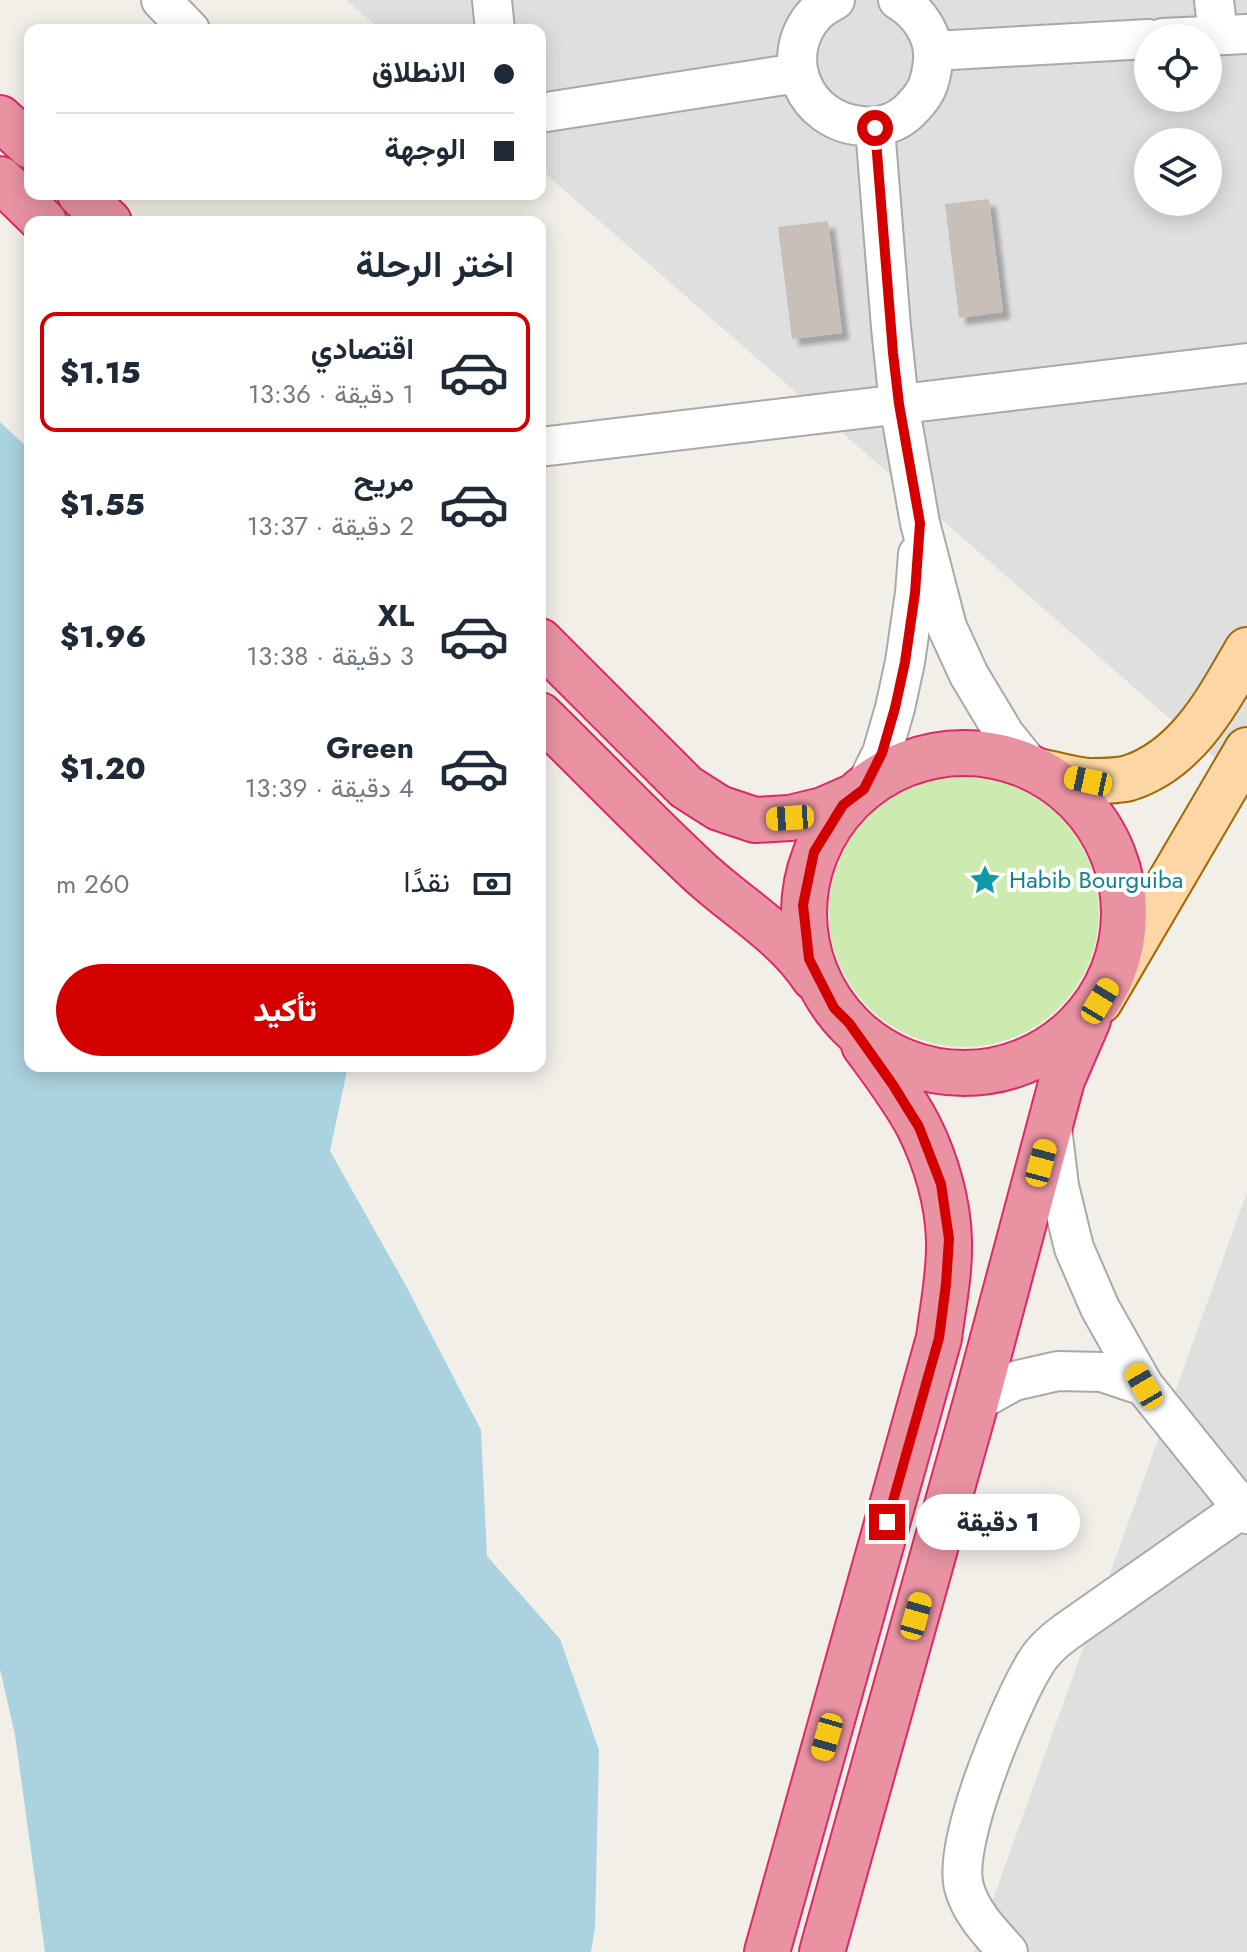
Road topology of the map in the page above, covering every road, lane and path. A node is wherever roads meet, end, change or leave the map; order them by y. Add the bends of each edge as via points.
1 (161, 0) edge
2 (492, 0) edge
3 (835, 0) edge
4 (898, 0) edge
5 (184, 24) edge
6 (494, 24) edge
7 (1134, 40) edge
8 (934, 51) junction
9 (798, 73) junction
10 (546, 112) edge
11 (0, 118) edge
12 (875, 128) junction
13 (24, 140) edge
14 (0, 179) edge
15 (86, 200) edge
16 (38, 216) edge
17 (103, 216) edge
18 (1247, 363) edge
19 (899, 404) junction
20 (546, 446) edge
21 (920, 523) junction
22 (546, 647) edge
23 (1247, 650) edge
24 (546, 721) edge
25 (1247, 750) edge
26 (1037, 770) junction
27 (859, 792) junction
28 (1097, 1005) junction
29 (842, 1016) junction
30 (1051, 1123) junction
31 (1144, 1386) junction
32 (976, 1402) junction
33 (1246, 1509) edge
34 (767, 1952) edge
35 (822, 1952) edge
36 (1008, 1952) edge

1 - 5 street
2 - 6 street
3 - 9 street via 816,12 802,32
4 - 8 street via 927,29
7 - 8 street
8 - 12 street via 932,77 922,99 898,120
9 - 10 street
9 - 12 street via 807,95 825,115 846,125
11 - 13 highway
12 - 19 street
14 - 16 highway
15 - 17 highway
18 - 19 street
19 - 20 street
19 - 21 street
21 - 26 street via 947,627 969,675 1005,735
21 - 27 street via 915,593 895,708 882,753
22 - 27 highway via 686,787 719,808 755,820 790,818 823,810
23 - 26 main road via 1210,713 1157,765 1127,778 1088,781
24 - 29 highway via 695,869 777,934
25 - 28 main road
26 - 27 highway via 992,754 937,753 886,771
26 - 28 highway via 1085,806 1113,851 1125,901 1121,953
27 - 29 highway via 843,805 814,852 803,905 809,959
28 - 29 highway via 1065,1040 1020,1065 969,1075 918,1068 871,1045
28 - 30 highway via 1062,1080
29 - 34 highway via 919,1127 941,1184 949,1239 946,1284 939,1338
30 - 31 street via 1074,1248
30 - 32 highway
31 - 32 street via 1102,1372 1058,1371 1014,1381
31 - 33 street
32 - 35 highway
33 - 36 street via 1066,1632 1033,1666 1007,1720 963,1847 967,1895 976,1915

